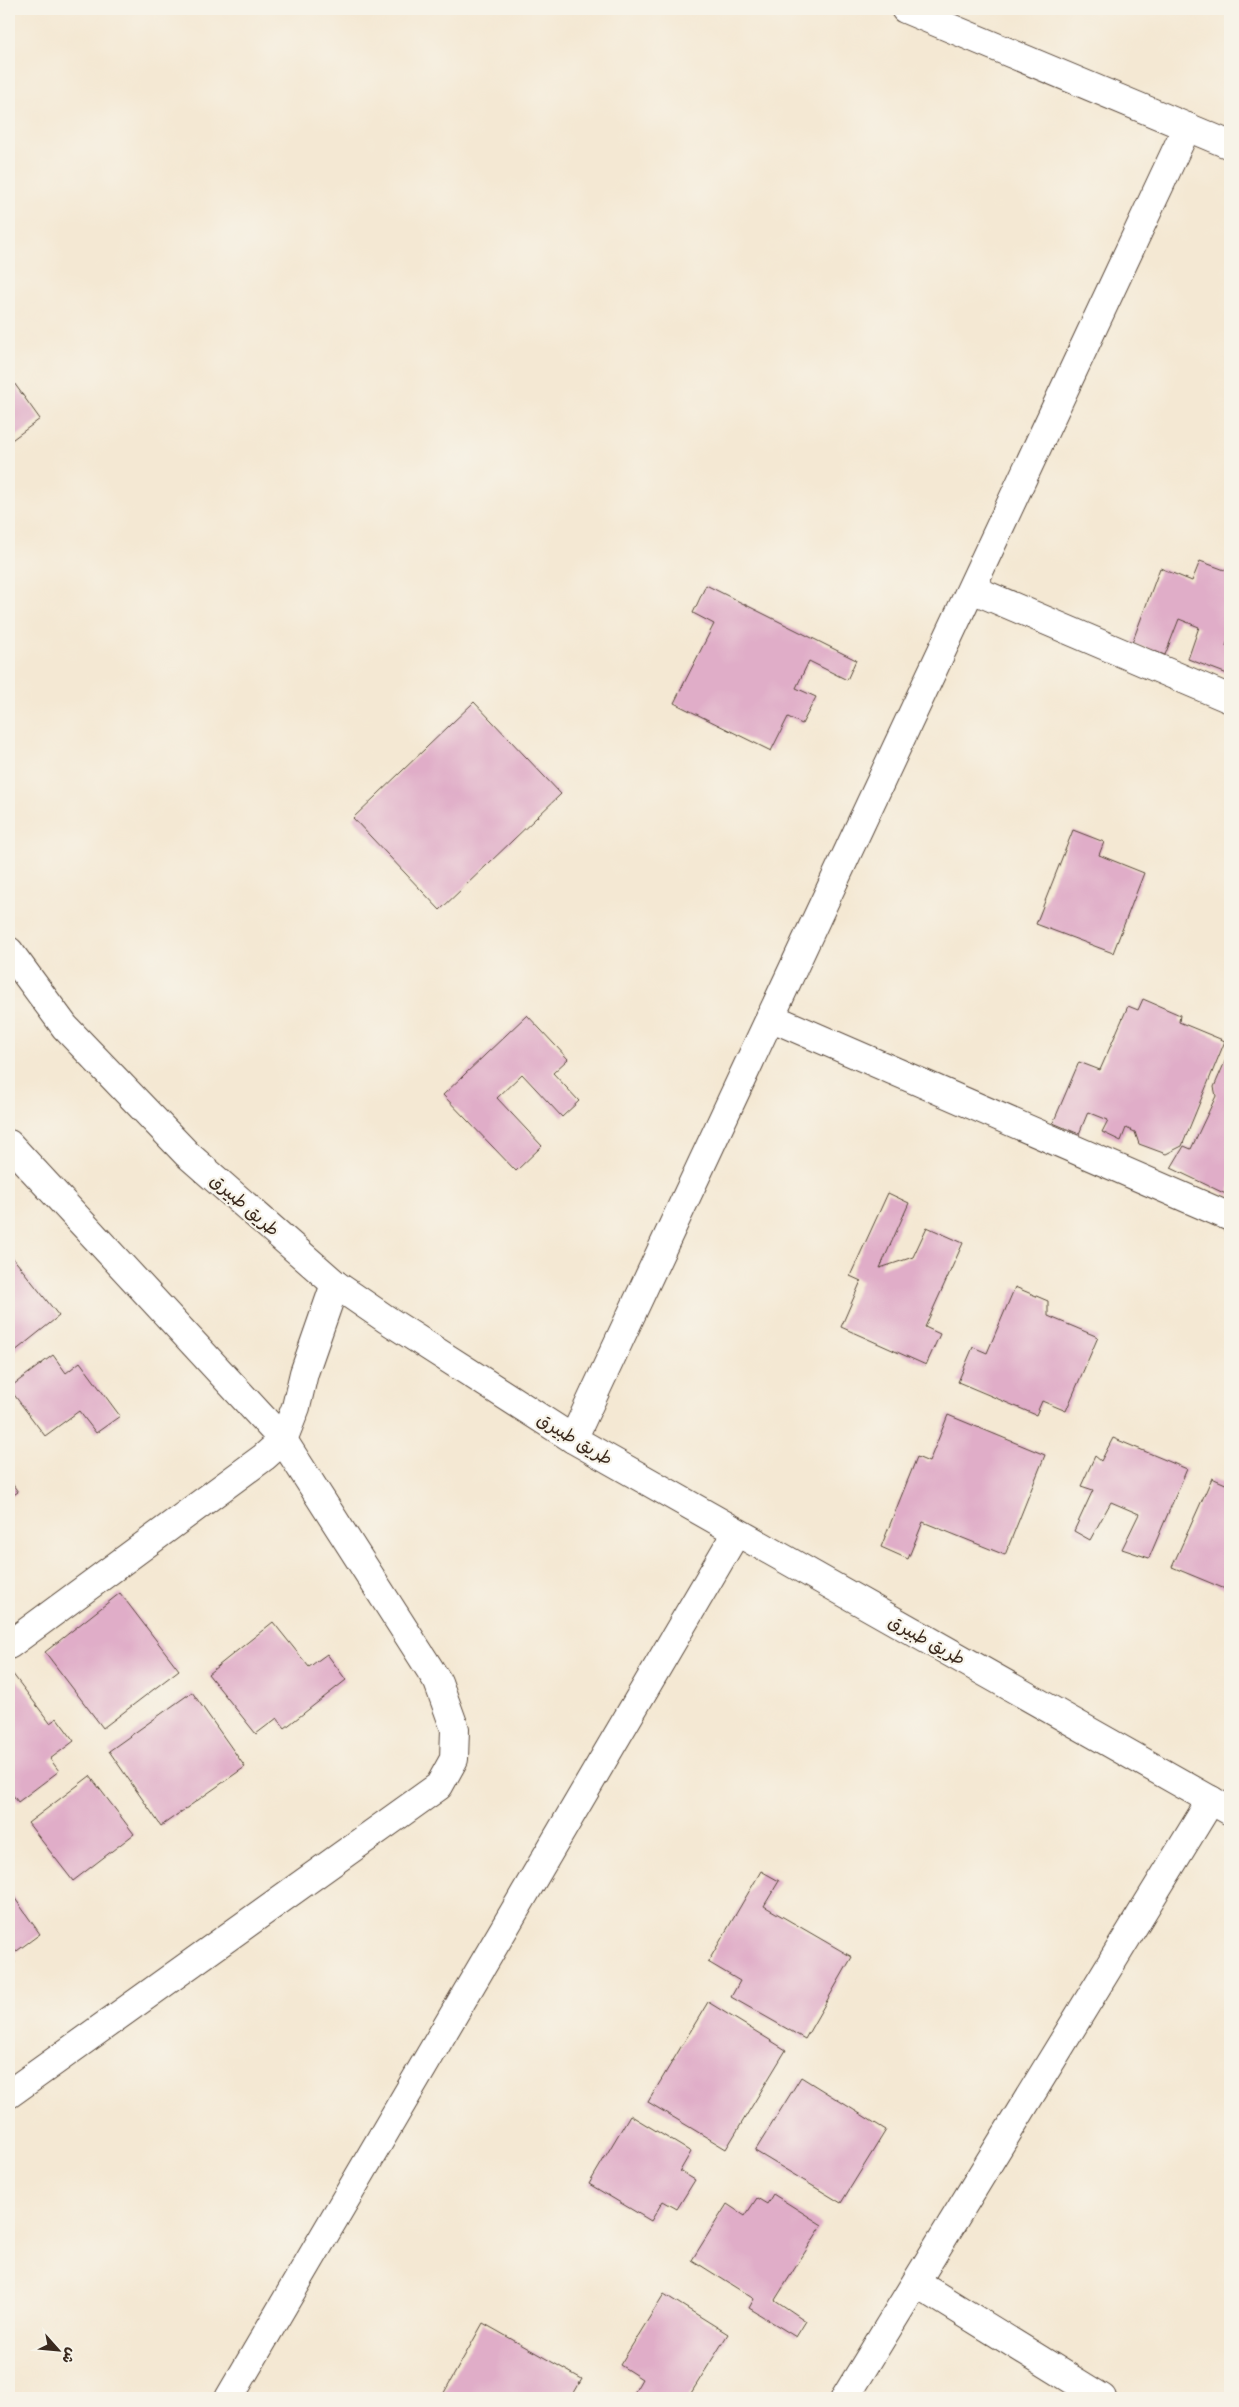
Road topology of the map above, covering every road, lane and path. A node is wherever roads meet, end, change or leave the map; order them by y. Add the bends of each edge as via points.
1 (905, 9) edge
2 (1187, 126) junction
3 (1230, 145) edge
4 (972, 589) junction
5 (1230, 699) edge
6 (9, 951) edge
7 (770, 1017) junction
8 (9, 1144) edge
9 (1230, 1216) edge
10 (335, 1284) junction
11 (573, 1439) junction
12 (283, 1440) junction
13 (736, 1533) junction
14 (9, 1646) edge
15 (1220, 1805) edge
16 (9, 2094) edge
17 (916, 2283) junction
18 (229, 2398) edge
19 (845, 2398) edge
20 (1102, 2398) edge

1 - 2 street
2 - 3 street
2 - 4 street
4 - 5 street
4 - 7 street
6 - 10 street, طريق طبيرق via 65,1027 187,1154
7 - 9 street
7 - 11 street
8 - 12 street
10 - 11 street, طريق طبيرق
10 - 12 street
11 - 13 street, طريق طبيرق
12 - 14 street
12 - 16 street via 438,1682 455,1729 454,1759 439,1786
13 - 15 street, طريق طبيرق
13 - 18 street
15 - 17 street
17 - 19 street
17 - 20 street

